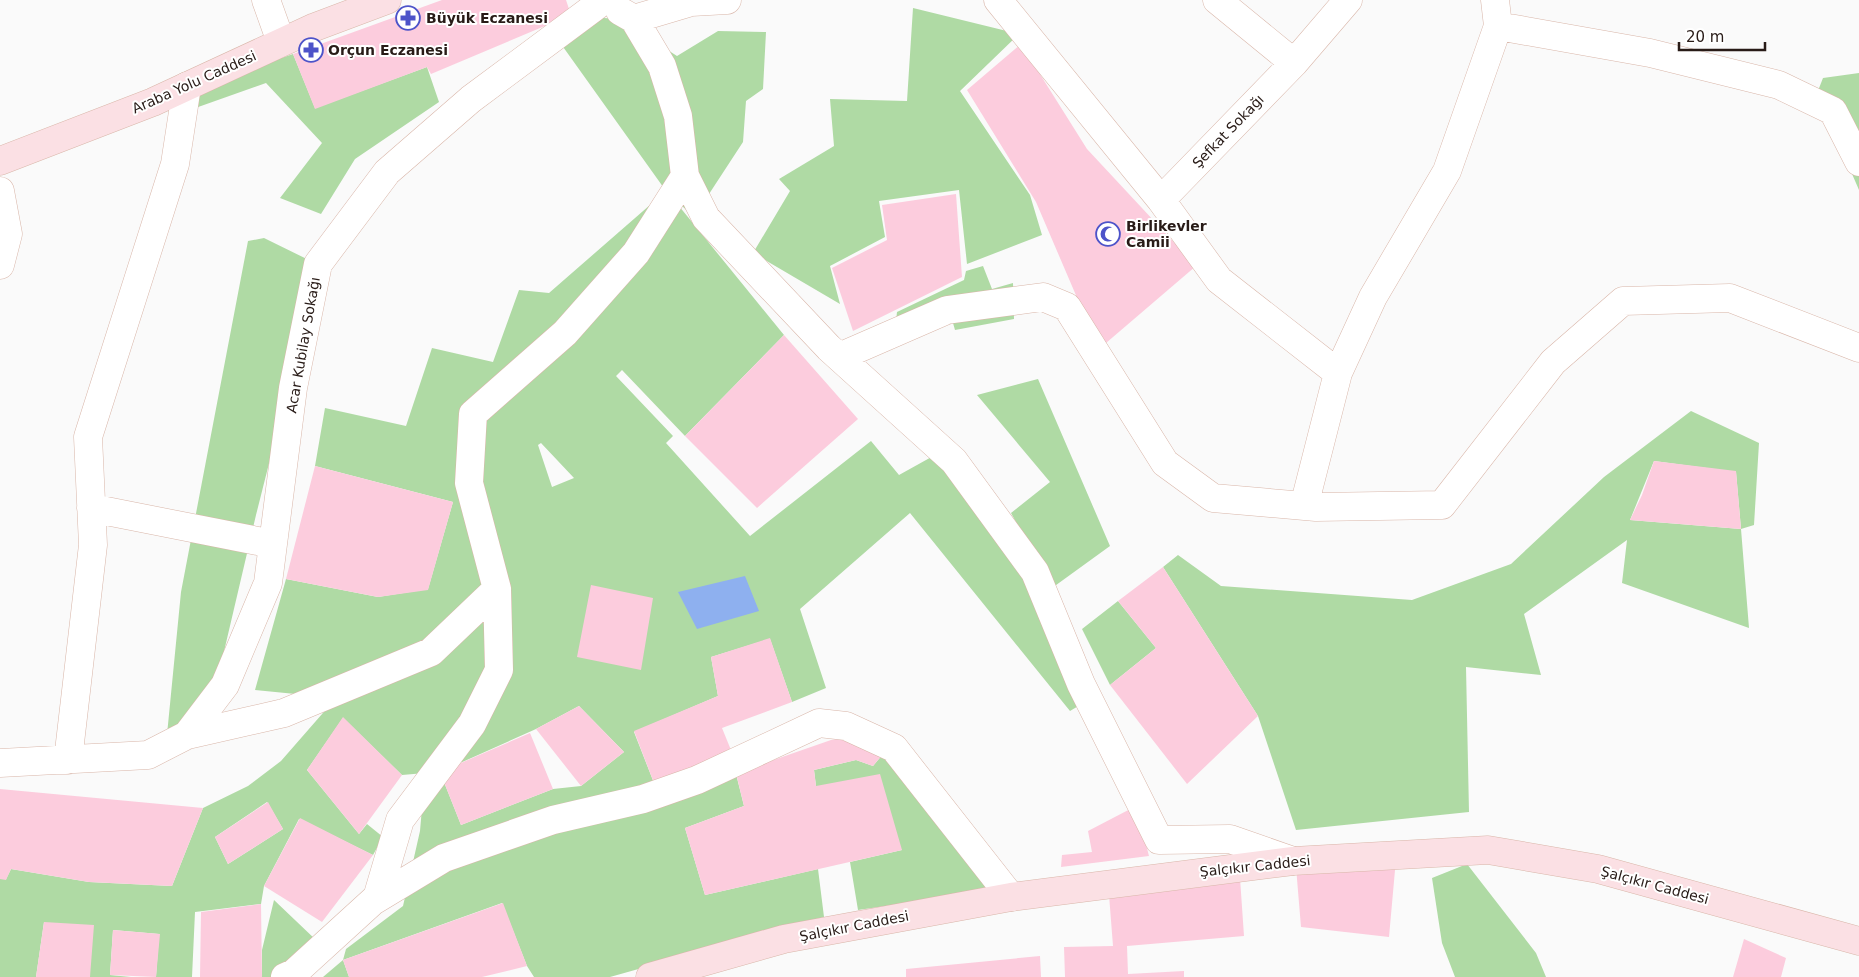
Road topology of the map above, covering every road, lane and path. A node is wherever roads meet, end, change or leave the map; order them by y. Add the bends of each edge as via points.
1 (266, 0) edge
2 (388, 0) edge
3 (604, 0) edge
4 (727, 0) edge
5 (998, 0) edge
6 (1217, 0) edge
7 (1348, 0) edge
8 (1497, 13) edge
9 (634, 19) junction
10 (281, 42) junction
11 (1294, 62) junction
12 (187, 86) junction
13 (0, 161) edge
14 (1859, 162) edge
15 (685, 176) junction
16 (0, 190) edge
17 (1161, 200) junction
18 (0, 265) edge
19 (1859, 348) edge
20 (839, 357) junction
21 (1338, 373) junction
22 (1304, 506) junction
23 (91, 508) junction
24 (273, 544) junction
25 (497, 589) junction
26 (187, 736) junction
27 (68, 760) junction
28 (0, 763) edge
29 (1293, 861) junction
30 (1011, 897) junction
31 (377, 898) junction
32 (1859, 941) edge
33 (284, 977) edge
34 (650, 977) edge

1 - 10 street
2 - 10 main road, Araba Yolu Caddesi via 314,26
3 - 9 street
3 - 24 street, Acar Kubilay Sokağı via 471,99 387,172 318,264 293,388
4 - 9 street via 691,2
5 - 17 street
6 - 11 street
7 - 11 street, Şefkat Sokağı
8 - 14 street via 1779,85 1833,111
8 - 21 street via 1447,171 1374,297
9 - 15 street via 662,66 678,116
10 - 12 main road, Araba Yolu Caddesi
11 - 17 street, Şefkat Sokağı
12 - 13 main road, Araba Yolu Caddesi
12 - 23 street via 175,164 88,437
15 - 20 street via 706,218
15 - 25 street via 636,253 565,333 473,414 469,483
16 - 18 street via 8,234
17 - 21 street via 1219,280
19 - 22 street via 1730,298 1623,301 1553,362 1442,505
20 - 22 street via 947,310 1043,297 1067,307 1165,464 1213,498
20 - 29 street via 954,461 1035,572 1081,684 1159,840 1230,839
21 - 22 street
23 - 24 street
23 - 27 street via 93,545
24 - 26 street, Acar Kubilay Sokağı via 268,583 225,685
25 - 26 street via 431,652 284,713
25 - 31 street via 499,670 472,724 400,820
26 - 27 street via 148,755
27 - 28 street
29 - 30 main road, Şalçıkır Caddesi
29 - 32 main road, Şalçıkır Caddesi via 1488,850 1598,869
30 - 31 street via 894,748 846,726 819,723 697,780 643,799 553,820 444,858
30 - 34 main road, Şalçıkır Caddesi via 784,939
31 - 33 street via 294,973

